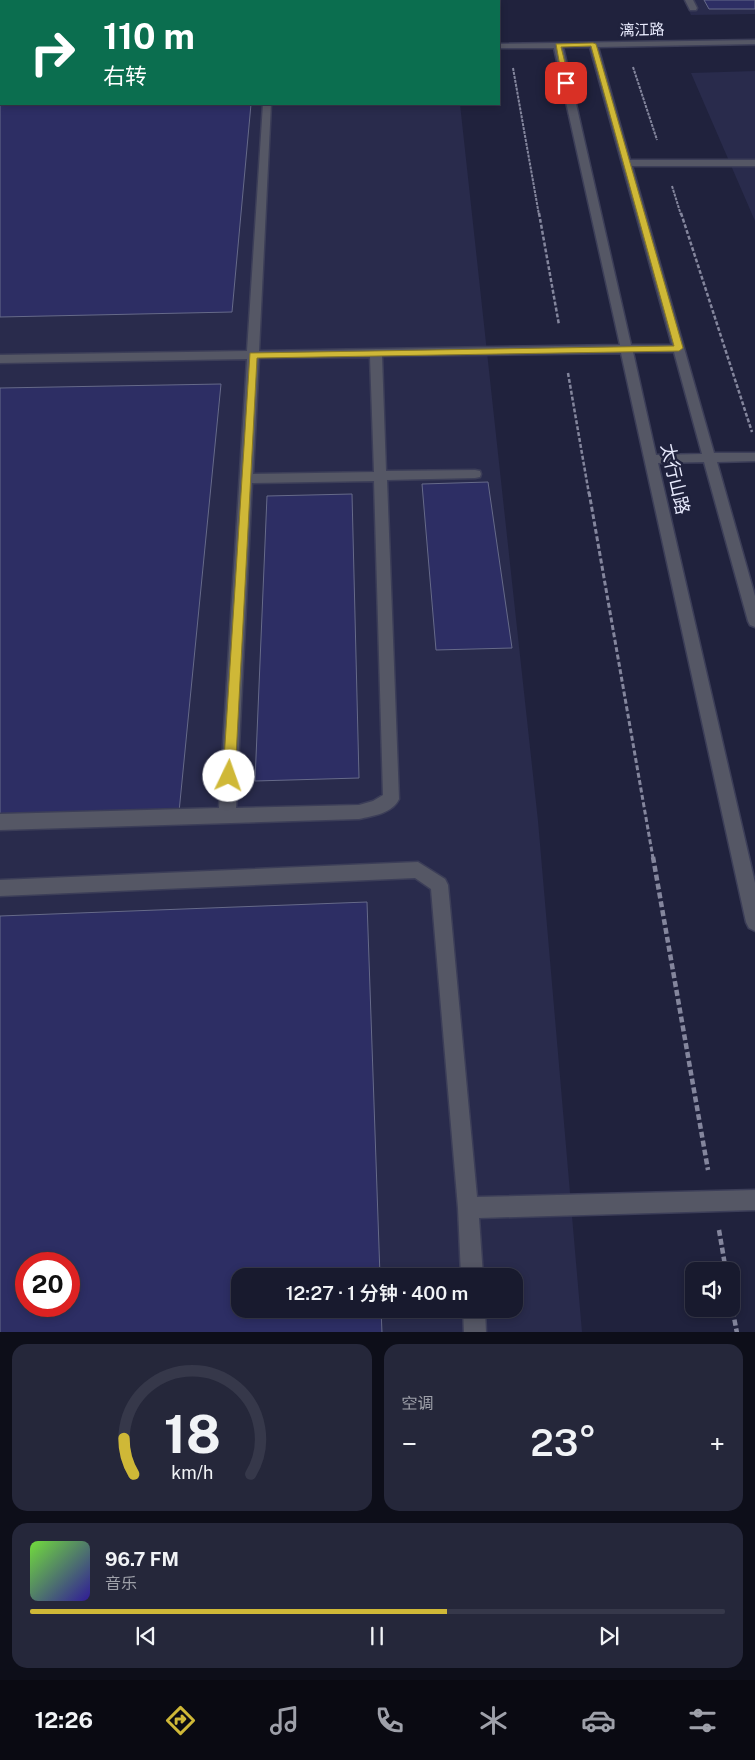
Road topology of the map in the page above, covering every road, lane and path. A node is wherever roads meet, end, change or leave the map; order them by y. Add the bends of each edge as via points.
1 (689, 0) edge
2 (693, 8) dead end
3 (755, 42) edge
4 (593, 44) junction
5 (625, 44) junction
6 (558, 45) junction
7 (500, 46) edge
8 (509, 46) junction
9 (266, 105) edge
10 (627, 163) junction
11 (665, 163) junction
12 (755, 163) edge
13 (679, 348) junction
14 (627, 349) junction
15 (564, 350) junction
16 (376, 353) junction
17 (253, 355) junction
18 (0, 359) edge
19 (755, 440) edge
20 (755, 457) edge
21 (710, 458) junction
22 (651, 459) junction
23 (475, 474) dead end
24 (380, 476) junction
25 (246, 480) junction
26 (755, 621) edge
27 (227, 816) junction
28 (0, 822) edge
29 (0, 888) edge
30 (755, 922) edge
31 (755, 1200) edge
32 (714, 1201) junction
33 (468, 1208) junction
34 (724, 1262) edge
35 (472, 1268) edge
36 (734, 1317) edge
37 (475, 1318) edge
38 (476, 1332) edge
39 (737, 1332) edge

1 - 2 street
3 - 5 street, 漓江路
4 - 5 street, 漓江路
4 - 6 street, 漓江路
4 - 10 street
5 - 11 path
6 - 8 street, 漓江路
6 - 14 street, 太行山路
7 - 8 street, 漓江路
8 - 15 path
9 - 17 street
10 - 11 street
10 - 13 street
11 - 12 street
11 - 19 path
13 - 14 street
13 - 21 street
14 - 15 street
14 - 22 street, 太行山路
15 - 16 street
15 - 32 path
16 - 17 street
16 - 24 street
17 - 18 street
17 - 25 street
20 - 21 street
21 - 22 street
21 - 26 street
22 - 30 street, 太行山路
23 - 24 street
24 - 25 street
24 - 27 street via 391,799 377,808 359,812
25 - 27 street
27 - 28 street
29 - 33 street via 418,870 440,885
31 - 32 street
32 - 33 street
32 - 34 path
33 - 35 street
36 - 39 path
37 - 38 street

